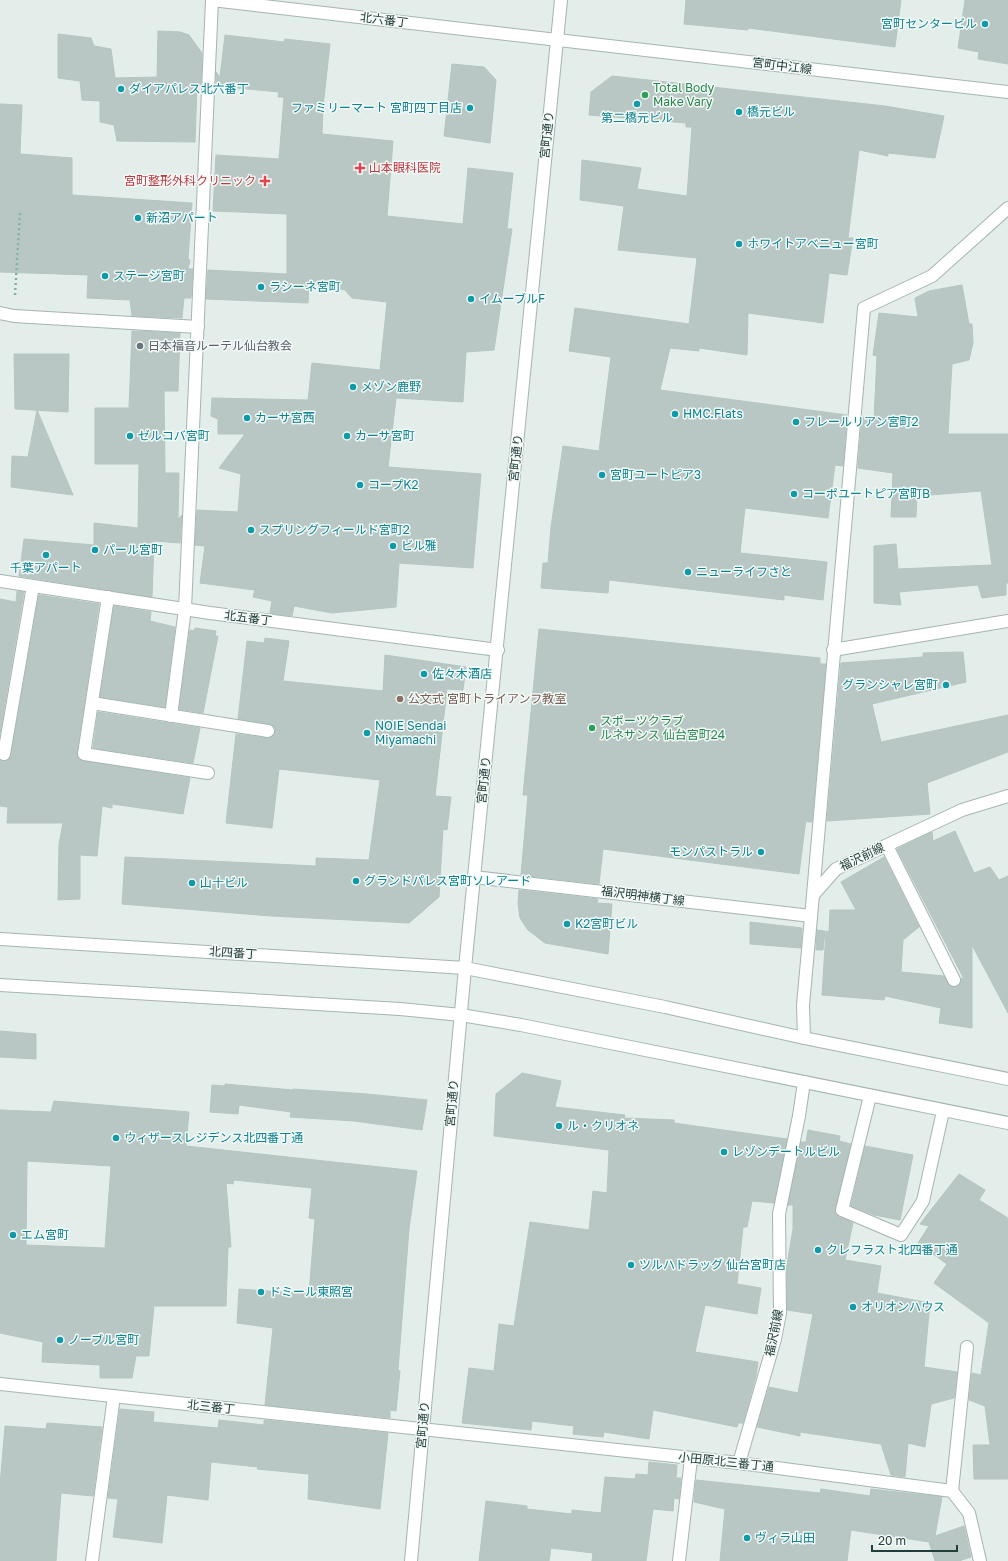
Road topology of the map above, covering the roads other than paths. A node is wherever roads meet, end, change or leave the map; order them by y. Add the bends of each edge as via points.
1 (212, 0) edge
2 (561, 0) edge
3 (265, 3) edge
4 (556, 40) junction
5 (1008, 92) edge
6 (1008, 208) edge
7 (0, 313) edge
8 (198, 327) junction
9 (0, 580) edge
10 (33, 586) junction
11 (108, 597) junction
12 (185, 609) junction
13 (1008, 621) edge
14 (498, 650) junction
15 (834, 650) junction
16 (92, 703) junction
17 (171, 716) junction
18 (268, 731) dead end
19 (4, 754) dead end
20 (208, 773) dead end
21 (1008, 796) edge
22 (887, 846) junction
23 (474, 877) junction
24 (813, 895) junction
25 (811, 916) junction
26 (0, 939) edge
27 (465, 968) junction
28 (954, 980) dead end
29 (0, 985) edge
30 (461, 1015) junction
31 (804, 1038) junction
32 (1008, 1079) edge
33 (804, 1082) junction
34 (870, 1096) junction
35 (943, 1111) junction
36 (1008, 1123) edge
37 (967, 1347) dead end
38 (0, 1384) edge
39 (114, 1396) junction
40 (422, 1429) junction
41 (691, 1459) junction
42 (740, 1463) junction
43 (952, 1491) junction
44 (92, 1561) edge
45 (411, 1561) edge
46 (679, 1561) edge
47 (980, 1561) edge

1 - 3 street, 北六番丁
1 - 8 street
2 - 4 street, 宮町通り
3 - 4 street, 北六番丁
4 - 5 street, 宮町中江線
4 - 14 street, 宮町通り
6 - 15 street via 932,276 864,308
7 - 8 street via 14,316
8 - 12 street
9 - 10 street, 北五番丁
10 - 11 street, 北五番丁
10 - 19 street
11 - 12 street, 北五番丁
11 - 16 street
12 - 14 street, 北五番丁
12 - 17 street
13 - 15 street
14 - 23 street, 宮町通り
15 - 24 street
16 - 17 street
16 - 20 street via 84,754
17 - 18 street
21 - 22 street, 福沢前線 via 962,810
22 - 24 street, 福沢前線 via 836,869
22 - 28 street
23 - 25 street, 福沢明神横丁線
23 - 27 street, 宮町通り
24 - 25 street
25 - 31 street via 803,1005
26 - 27 street, 北四番丁
27 - 30 street, 宮町通り
27 - 31 street, 北四番丁 via 665,1007
29 - 30 street via 400,1009
30 - 33 street
30 - 40 street, 宮町通り
31 - 32 street, 北四番丁
33 - 34 street
33 - 42 street, 福沢前線 via 779,1214 780,1313
34 - 35 street
34 - 35 street via 842,1210 901,1235 923,1201
35 - 36 street
37 - 43 street
38 - 39 street, 北三番丁
39 - 40 street, 北三番丁
39 - 44 street
40 - 41 street, 小田原北三番丁通
40 - 45 street, 宮町通り
41 - 42 street, 小田原北三番丁通
41 - 46 street
42 - 43 street, 小田原北三番丁通
43 - 47 street via 969,1513

